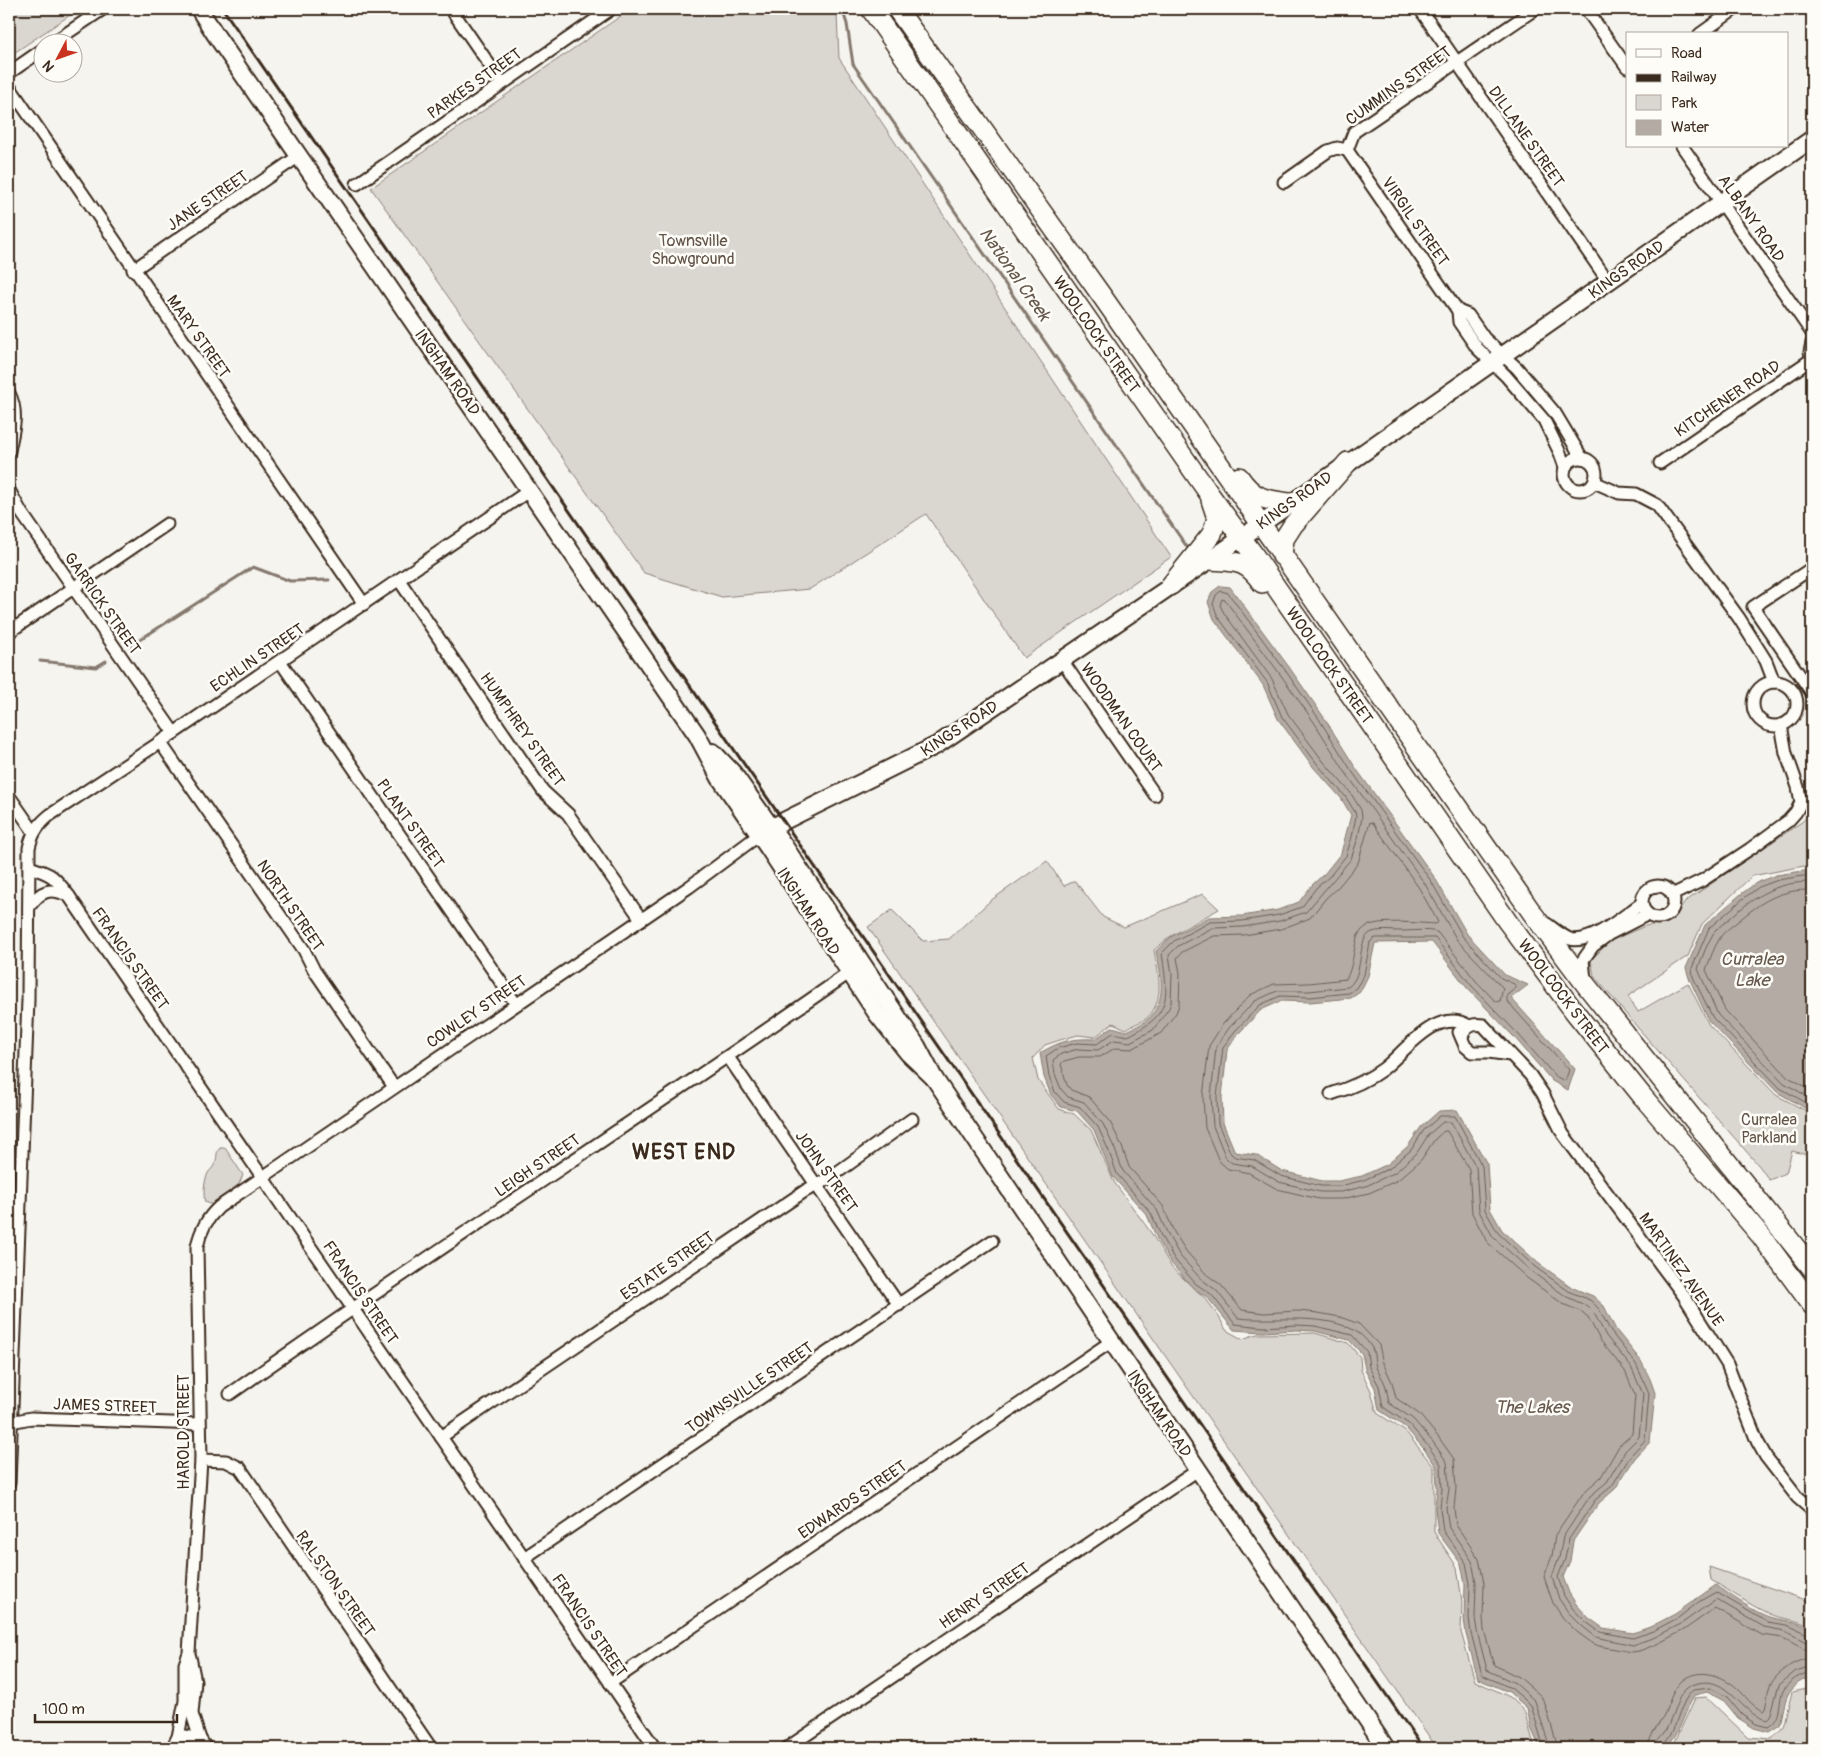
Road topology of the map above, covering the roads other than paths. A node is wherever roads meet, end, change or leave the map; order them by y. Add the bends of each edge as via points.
1 (103, 9) edge
2 (199, 9) edge
3 (451, 9) edge
4 (610, 9) edge
5 (871, 9) edge
6 (898, 9) edge
7 (1420, 9) edge
8 (1534, 9) edge
9 (1586, 9) edge
10 (1735, 9) edge
11 (69, 32) edge
12 (1703, 32) edge
13 (32, 57) edge
14 (1457, 63) junction
15 (1626, 66) edge
16 (9, 73) edge
17 (502, 83) junction
18 (9, 86) edge
19 (1812, 139) edge
20 (1683, 148) edge
21 (1347, 150) junction
22 (299, 156) junction
23 (1284, 182) dead end
24 (357, 184) dead end
25 (1722, 203) junction
26 (133, 270) junction
27 (1608, 281) junction
28 (1104, 299) junction
29 (1812, 333) edge
30 (1812, 343) edge
31 (1812, 358) edge
32 (1497, 359) junction
33 (9, 393) edge
34 (9, 451) edge
35 (1582, 458) junction
36 (1348, 462) junction
37 (1660, 463) dead end
38 (1565, 467) junction
39 (1594, 482) junction
40 (9, 490) edge
41 (530, 490) junction
42 (1210, 495) junction
43 (1290, 503) junction
44 (168, 524) dead end
45 (1260, 524) junction
46 (1241, 537) junction
47 (1282, 556) junction
48 (1209, 560) junction
49 (1812, 568) edge
50 (399, 580) junction
51 (1171, 585) junction
52 (73, 588) junction
53 (364, 604) junction
54 (9, 632) edge
55 (1322, 652) junction
56 (1061, 659) junction
57 (280, 661) junction
58 (1774, 682) junction
59 (1812, 693) edge
60 (1781, 725) junction
61 (174, 733) junction
62 (160, 742) junction
63 (1155, 795) dead end
64 (9, 796) edge
65 (34, 832) junction
66 (766, 832) junction
67 (29, 867) junction
68 (1672, 895) junction
69 (69, 896) junction
70 (1642, 903) junction
71 (28, 907) junction
72 (1533, 914) junction
73 (1648, 914) junction
74 (641, 919) junction
75 (855, 968) junction
76 (1586, 985) junction
77 (516, 1004) junction
78 (1449, 1022) junction
79 (1470, 1026) junction
80 (1489, 1032) junction
81 (1462, 1037) junction
82 (1482, 1051) junction
83 (1510, 1055) junction
84 (728, 1056) junction
85 (394, 1087) junction
86 (1331, 1094) dead end
87 (912, 1119) dead end
88 (263, 1177) junction
89 (816, 1185) junction
90 (211, 1214) joint
91 (992, 1241) dead end
92 (1812, 1268) edge
93 (899, 1305) junction
94 (1812, 1305) edge
95 (353, 1309) junction
96 (1112, 1341) junction
97 (230, 1394) dead end
98 (11, 1422) junction
99 (199, 1424) junction
100 (441, 1437) junction
101 (201, 1460) junction
102 (1198, 1470) junction
103 (9, 1483) edge
104 (1812, 1510) edge
105 (524, 1558) junction
106 (189, 1653) junction
107 (610, 1683) junction
108 (175, 1743) edge
109 (203, 1744) edge
110 (162, 1748) edge
111 (431, 1748) edge
112 (655, 1748) edge
113 (787, 1748) edge
114 (1386, 1748) edge

1 - 11 street
2 - 22 main road, INGHAM ROAD
3 - 17 street
4 - 17 street, PARKES STREET
5 - 42 main road, WOOLCOCK STREET
6 - 28 main road, WOOLCOCK STREET
7 - 14 street, DILLANE STREET
8 - 14 street, CUMMINS STREET
9 - 15 street
10 - 12 street
13 - 16 street
14 - 21 street, CUMMINS STREET via 1354,132
14 - 27 street, DILLANE STREET
17 - 24 street, PARKES STREET
18 - 26 street, MARY STREET
19 - 25 main road, KINGS ROAD
20 - 25 street, ALBANY ROAD
21 - 23 street, CUMMINS STREET via 1337,148 1328,151
21 - 32 street, VIRGIL STREET via 1458,311 1459,322 1477,348
22 - 26 street, JANE STREET
22 - 41 main road, INGHAM ROAD
25 - 27 main road, KINGS ROAD
25 - 29 street, ALBANY ROAD
26 - 53 street, MARY STREET
27 - 32 main road, KINGS ROAD
28 - 43 main road via 1148,348 1244,485 1264,499
28 - 45 main road, WOOLCOCK STREET
30 - 31 street
31 - 37 street, KITCHENER ROAD
32 - 35 street via 1517,368 1555,414
32 - 36 main road, KINGS ROAD
32 - 38 street via 1506,376 1544,420
33 - 34 street via 15,410 15,427
35 - 38 street
35 - 39 street via 1594,467
36 - 43 main road, KINGS ROAD
36 - 47 main road via 1288,533
38 - 39 street via 1564,478 1575,490 1586,489
39 - 58 street via 1619,494 1636,494 1657,505 1739,618 1766,661
40 - 52 street, GARRICK STREET
41 - 50 street, ECHLIN STREET
41 - 66 main road, INGHAM ROAD via 697,735 733,773
42 - 46 main road, WOOLCOCK STREET
42 - 51 main road via 1216,518 1212,534
43 - 45 main road, KINGS ROAD
44 - 52 street
45 - 46 main road, KINGS ROAD
45 - 47 main road, WOOLCOCK STREET
46 - 48 main road, KINGS ROAD
46 - 55 main road, WOOLCOCK STREET
47 - 72 main road, WOOLCOCK STREET
48 - 51 main road, KINGS ROAD
48 - 55 main road via 1251,568 1279,606
49 - 59 street via 1754,608
50 - 53 street, ECHLIN STREET
50 - 74 street, HUMPHREY STREET via 543,791 568,814
51 - 56 main road, KINGS ROAD
52 - 54 street
52 - 61 street, GARRICK STREET
53 - 57 street, ECHLIN STREET
55 - 94 main road, WOOLCOCK STREET via 1480,883 1574,1011 1643,1098 1762,1237
56 - 63 street, WOODMAN COURT
56 - 66 main road, KINGS ROAD via 937,745
57 - 61 street, ECHLIN STREET
57 - 77 street, PLANT STREET
58 - 60 street via 1786,686 1796,699 1793,716
58 - 60 street via 1756,693 1753,706 1761,721
60 - 68 street via 1801,802 1796,812 1758,843 1703,880
61 - 62 street, ECHLIN STREET
62 - 65 street, ECHLIN STREET via 50,815
62 - 85 street, NORTH STREET
64 - 65 street
65 - 67 street via 29,848
66 - 74 street, COWLEY STREET
66 - 75 main road, INGHAM ROAD
67 - 69 street, FRANCIS STREET via 48,873
67 - 71 street
68 - 70 street via 1665,888 1656,887 1647,891
68 - 73 street via 1674,906 1668,915 1658,918
69 - 71 street via 51,890 39,895
69 - 88 street, FRANCIS STREET
70 - 72 street via 1598,933 1579,939 1562,935
70 - 73 street
71 - 98 street via 28,1019
72 - 76 main road, WOOLCOCK STREET
73 - 76 street via 1593,946 1583,960
74 - 77 street, COWLEY STREET
75 - 84 street, LEIGH STREET
75 - 96 main road, INGHAM ROAD via 888,1030 934,1078
76 - 92 main road, WOOLCOCK STREET
77 - 85 street, COWLEY STREET
78 - 79 street via 1463,1022
78 - 81 street
78 - 86 street via 1430,1029 1407,1045 1384,1068 1366,1080
79 - 80 street via 1483,1025
79 - 81 street
80 - 82 street via 1489,1045
80 - 83 street, MARTINEZ AVENUE
81 - 82 street via 1468,1050
82 - 83 street
83 - 104 street, MARTINEZ AVENUE via 1530,1075 1562,1134 1684,1296 1728,1364 1766,1457 1797,1497
84 - 89 street, JOHN STREET
84 - 95 street, LEIGH STREET
85 - 88 street, COWLEY STREET
87 - 89 street, ESTATE STREET
88 - 90 street, COWLEY STREET
88 - 95 street, FRANCIS STREET
89 - 93 street, JOHN STREET
89 - 100 street, ESTATE STREET
90 - 99 street, HAROLD STREET via 197,1248
91 - 93 street, TOWNSVILLE STREET
93 - 105 street, TOWNSVILLE STREET
95 - 97 street, LEIGH STREET
95 - 100 street, FRANCIS STREET
96 - 102 main road, INGHAM ROAD
96 - 107 street, EDWARDS STREET
98 - 99 street, JAMES STREET via 31,1418
98 - 103 street
99 - 101 street, HAROLD STREET
100 - 105 street, FRANCIS STREET
101 - 106 street, HAROLD STREET
101 - 111 street, RALSTON STREET via 226,1461 240,1468
102 - 113 street, HENRY STREET
102 - 114 main road, INGHAM ROAD
105 - 107 street, FRANCIS STREET
106 - 108 street, HAROLD STREET
106 - 109 street, HAROLD STREET via 194,1681 192,1714
107 - 112 street, FRANCIS STREET
108 - 109 street via 185,1736
108 - 110 street

